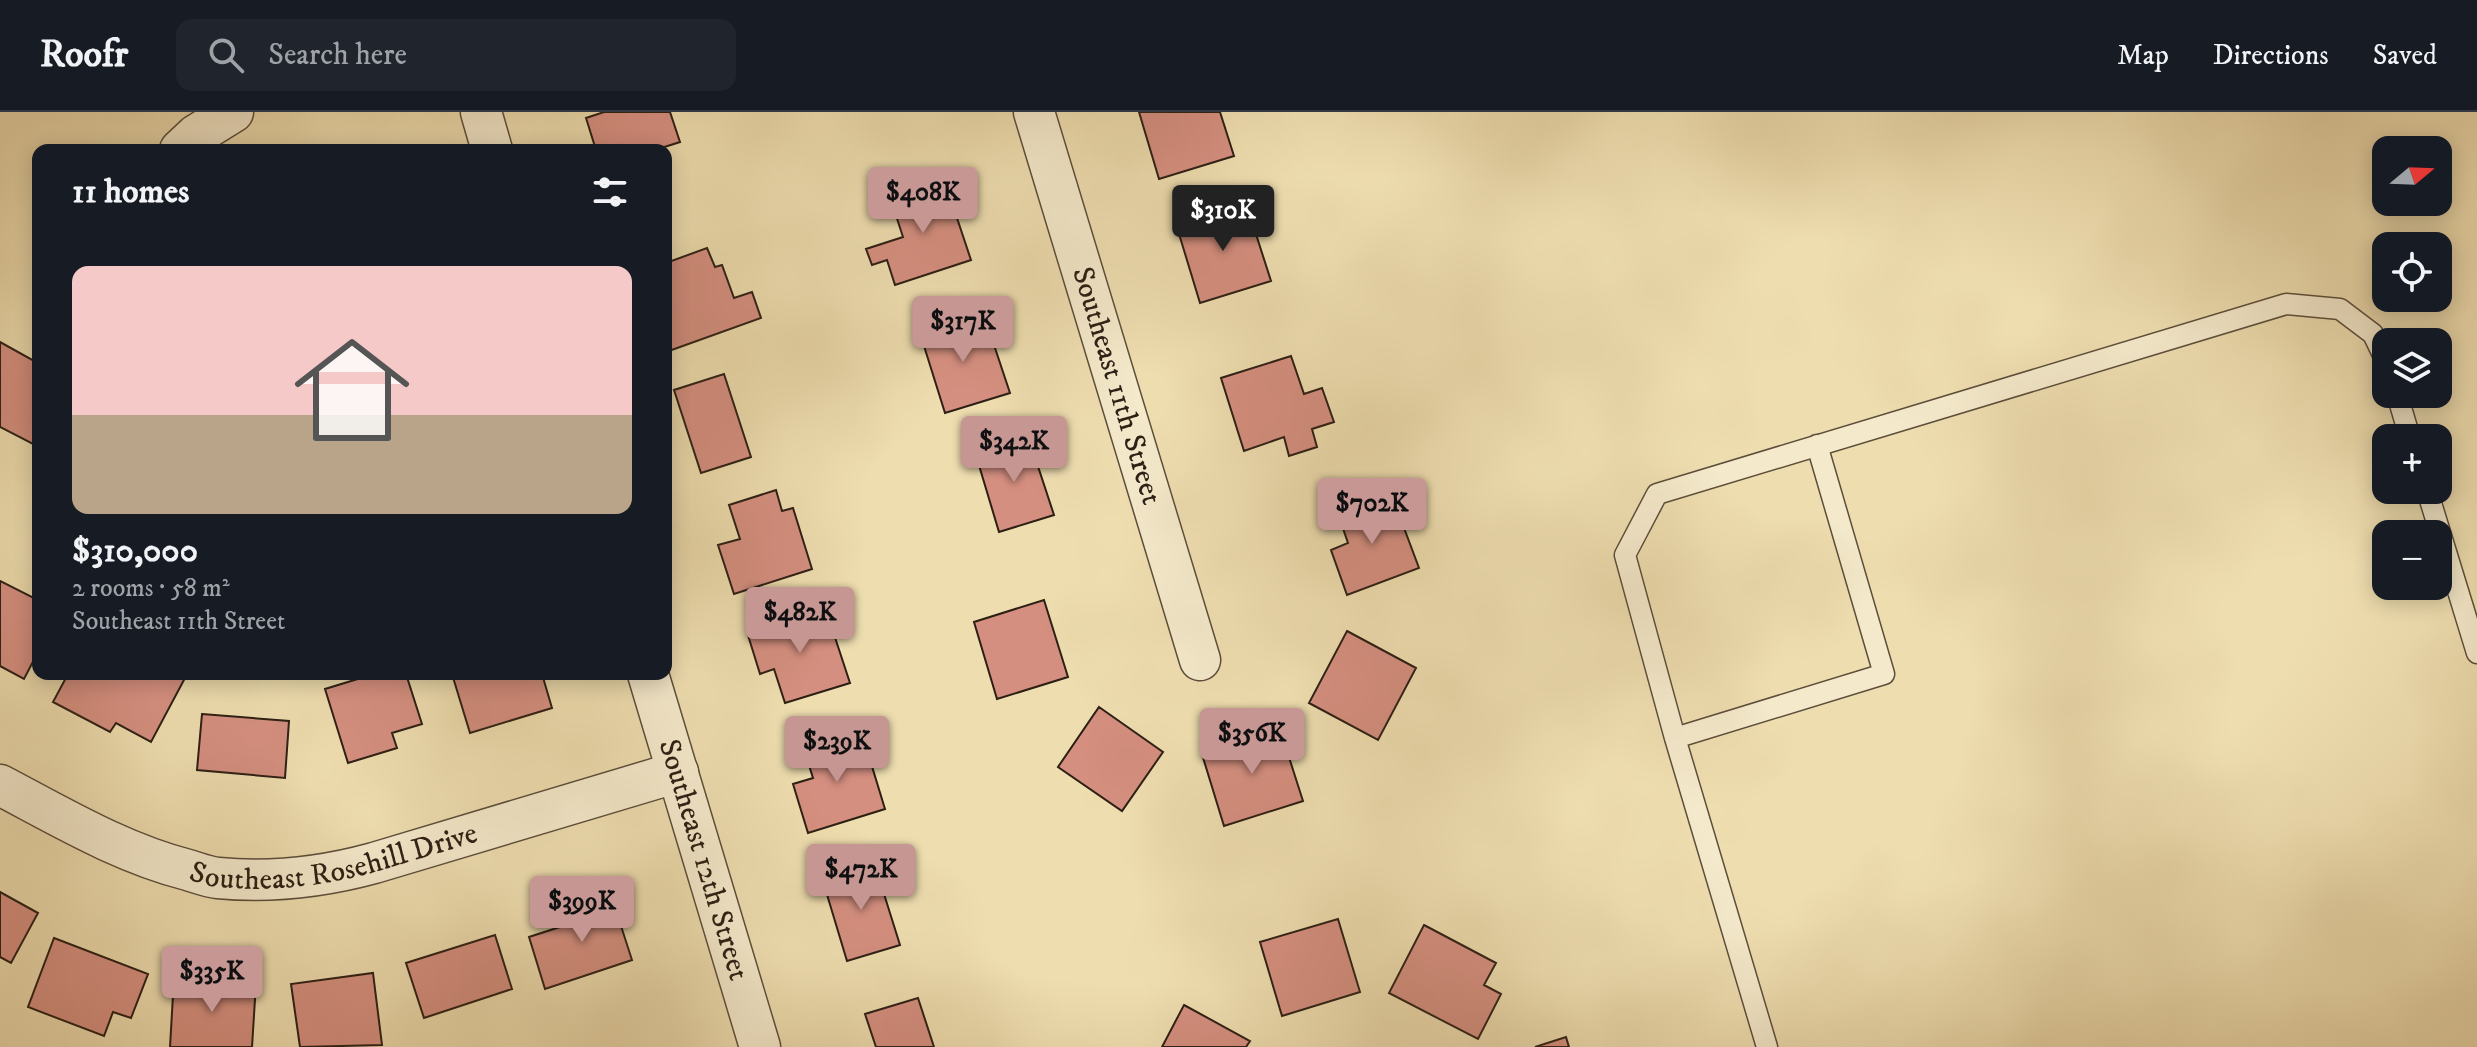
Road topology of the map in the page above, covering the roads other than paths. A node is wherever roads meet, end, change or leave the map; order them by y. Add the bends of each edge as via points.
1 (233, 112) edge
2 (481, 112) edge
3 (1034, 112) edge
4 (186, 144) edge
5 (490, 144) edge
6 (2372, 333) edge
7 (1817, 445) junction
8 (2431, 504) edge
9 (2477, 653) edge
10 (1200, 660) dead end
11 (650, 680) edge
12 (1675, 738) junction
13 (678, 772) junction
14 (0, 785) edge
15 (760, 1047) edge
16 (1767, 1047) edge

1 - 4 street
2 - 5 street
3 - 10 street, Southeast 11th Street
6 - 7 lane via 2340,309 2286,304
7 - 12 lane via 1657,494 1625,555
7 - 12 lane via 1884,674
8 - 9 lane
11 - 13 street, Southeast 12th Street
12 - 16 lane
13 - 14 street, Southeast Rosehill Drive via 330,875 275,880 215,878 159,863
13 - 15 street, Southeast 12th Street

